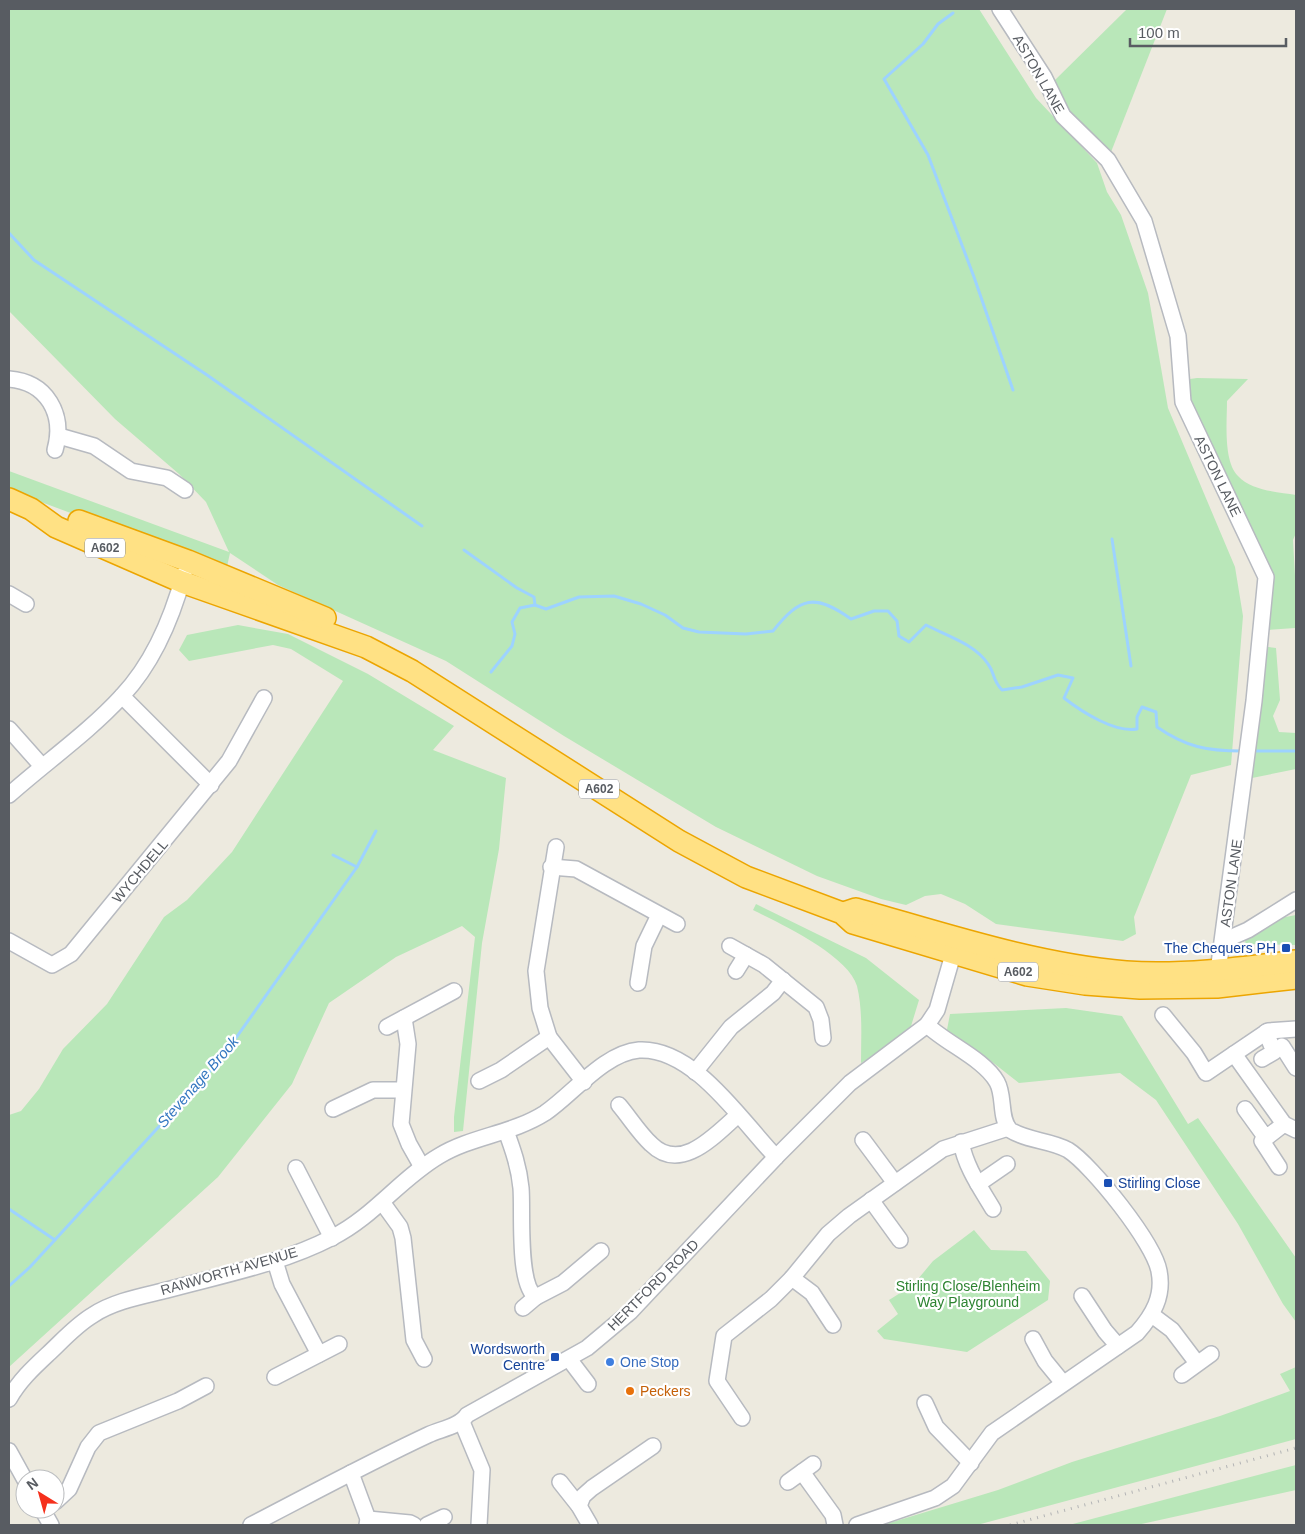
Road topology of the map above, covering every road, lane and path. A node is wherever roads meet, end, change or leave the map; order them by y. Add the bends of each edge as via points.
1 (1000, 9) edge
2 (9, 379) edge
3 (186, 490) dead end
4 (9, 499) edge
5 (31, 509) junction
6 (188, 560) junction
7 (182, 582) junction
8 (9, 594) edge
9 (26, 604) dead end
10 (366, 647) junction
11 (122, 696) junction
12 (264, 698) dead end
13 (9, 729) edge
14 (41, 765) junction
15 (211, 785) junction
16 (9, 795) edge
17 (556, 847) dead end
18 (552, 867) junction
19 (1296, 900) edge
20 (659, 915) junction
21 (677, 924) dead end
22 (9, 941) edge
23 (1223, 941) junction
24 (730, 946) dead end
25 (956, 946) junction
26 (746, 955) junction
27 (1296, 961) edge
28 (736, 970) dead end
29 (1217, 978) junction
30 (1296, 978) edge
31 (783, 980) junction
32 (638, 983) dead end
33 (454, 991) dead end
34 (1163, 1015) dead end
35 (404, 1018) junction
36 (927, 1025) junction
37 (386, 1027) dead end
38 (1266, 1032) junction
39 (550, 1037) junction
40 (823, 1038) dead end
41 (1281, 1045) edge
42 (1234, 1054) junction
43 (1296, 1068) edge
44 (696, 1072) junction
45 (479, 1081) dead end
46 (584, 1082) junction
47 (403, 1090) junction
48 (619, 1105) dead end
49 (333, 1109) dead end
50 (1245, 1109) dead end
51 (738, 1115) junction
52 (1290, 1127) edge
53 (1008, 1128) junction
54 (506, 1131) junction
55 (1266, 1138) junction
56 (863, 1140) dead end
57 (961, 1142) junction
58 (776, 1157) junction
59 (1007, 1164) dead end
60 (422, 1167) junction
61 (1279, 1167) dead end
62 (296, 1168) dead end
63 (894, 1182) junction
64 (978, 1184) junction
65 (871, 1200) junction
66 (382, 1202) junction
67 (993, 1209) dead end
68 (332, 1238) junction
69 (900, 1240) dead end
70 (601, 1251) dead end
71 (275, 1260) junction
72 (792, 1278) junction
73 (1082, 1296) dead end
74 (536, 1297) junction
75 (523, 1308) dead end
76 (1152, 1315) junction
77 (833, 1324) dead end
78 (1033, 1339) dead end
79 (338, 1344) dead end
80 (1118, 1346) junction
81 (319, 1354) junction
82 (1211, 1354) dead end
83 (424, 1359) dead end
84 (570, 1359) junction
85 (1197, 1363) junction
86 (1182, 1374) dead end
87 (275, 1377) dead end
88 (1063, 1383) junction
89 (588, 1384) dead end
90 (206, 1386) dead end
91 (9, 1399) edge
92 (924, 1403) dead end
93 (742, 1418) dead end
94 (462, 1422) junction
95 (653, 1446) dead end
96 (10, 1458) edge
97 (971, 1463) junction
98 (18, 1469) edge
99 (351, 1473) junction
100 (560, 1482) dead end
101 (788, 1482) dead end
102 (65, 1493) edge
103 (579, 1506) junction
104 (444, 1517) dead end
105 (368, 1522) edge
106 (250, 1525) edge
107 (414, 1525) edge
108 (427, 1525) edge
109 (479, 1525) edge
110 (590, 1525) edge
111 (835, 1525) edge
112 (857, 1525) edge

1 - 23 street, ASTON LANE via 1044,77 1063,116 1108,160 1144,221 1178,336 1183,402 1266,577 1254,701
2 - 3 street via 29,383 48,397 57,415 57,443 94,446 126,469 167,478
4 - 5 highway, A602
5 - 6 highway, A602 via 64,515
5 - 7 highway, A602 via 56,527
6 - 7 street
6 - 10 highway, A602 via 326,619
7 - 10 highway, A602
7 - 11 street via 158,644
8 - 9 street
10 - 25 highway, A602 via 412,671 679,841 746,877 842,914 856,909 883,924
11 - 14 street
11 - 15 street
12 - 15 street, WYCHDELL via 255,732
13 - 14 street
14 - 16 street
15 - 22 street, WYCHDELL via 71,954 52,965
17 - 18 street
18 - 20 street via 576,868
18 - 39 street via 536,971 540,1008
19 - 23 street via 1248,930
20 - 21 street
20 - 32 street via 646,940 647,967
23 - 29 street, ASTON LANE
24 - 26 street
25 - 29 highway, A602 via 1027,975 1084,984 1140,988
25 - 36 street, HERTFORD ROAD via 937,1010
26 - 28 street
26 - 31 street
27 - 29 highway, A602
29 - 30 highway, A602
31 - 40 street via 821,1003
31 - 44 street via 773,993 731,1028
33 - 35 street
34 - 42 street via 1206,1073
35 - 37 street
35 - 47 street via 408,1044
36 - 53 street via 980,1064 996,1080
36 - 58 street, HERTFORD ROAD via 850,1083
38 - 41 street
38 - 41 street via 1280,1029
38 - 42 street
39 - 45 street via 498,1064
39 - 46 street
41 - 43 street
42 - 52 street
44 - 46 street, RANWORTH AVENUE via 663,1053 638,1050 616,1056
44 - 51 street, RANWORTH AVENUE
46 - 54 street, RANWORTH AVENUE via 537,1118
47 - 49 street via 373,1090
47 - 60 street via 402,1130
48 - 51 street via 637,1117 650,1144 661,1152 679,1156 692,1152
50 - 55 street
51 - 58 street, RANWORTH AVENUE
52 - 55 street
53 - 57 street
53 - 76 street via 1017,1134 1068,1150 1089,1167 1115,1200 1153,1252 1160,1271 1160,1295
54 - 60 street, RANWORTH AVENUE via 455,1148
54 - 74 street via 517,1161 521,1189 524,1271 531,1293
55 - 61 street via 1262,1141
56 - 63 street via 872,1161
57 - 63 street via 943,1149
57 - 64 street via 967,1167
58 - 84 street, HERTFORD ROAD via 630,1312
59 - 64 street
60 - 66 street, RANWORTH AVENUE
62 - 68 street
63 - 65 street
64 - 67 street
65 - 69 street via 896,1220
65 - 72 street via 828,1234
66 - 68 street, RANWORTH AVENUE
66 - 83 street via 400,1227 403,1238 414,1340
68 - 71 street, RANWORTH AVENUE
70 - 74 street via 583,1258 563,1283
71 - 81 street via 282,1284
71 - 91 street, RANWORTH AVENUE via 93,1314 20,1382
72 - 77 street via 812,1293
72 - 93 street via 757,1312 724,1336 716,1381
73 - 80 street
74 - 75 street
76 - 80 street via 1138,1333
76 - 85 street via 1172,1330
78 - 88 street via 1040,1364
79 - 81 street
80 - 88 street
81 - 87 street
82 - 85 street
84 - 89 street
84 - 94 street, HERTFORD ROAD via 468,1415
85 - 86 street
88 - 97 street via 992,1433
90 - 102 street via 190,1388 160,1408 114,1425 93,1438
92 - 97 street via 936,1426
94 - 99 street, HERTFORD ROAD
94 - 109 street via 482,1470
95 - 103 street via 592,1488 583,1496
96 - 98 street
97 - 112 street via 953,1486 935,1498
99 - 105 street
99 - 106 street, HERTFORD ROAD
100 - 103 street
101 - 111 street via 807,1468 833,1515
103 - 110 street
104 - 108 street
105 - 107 street

